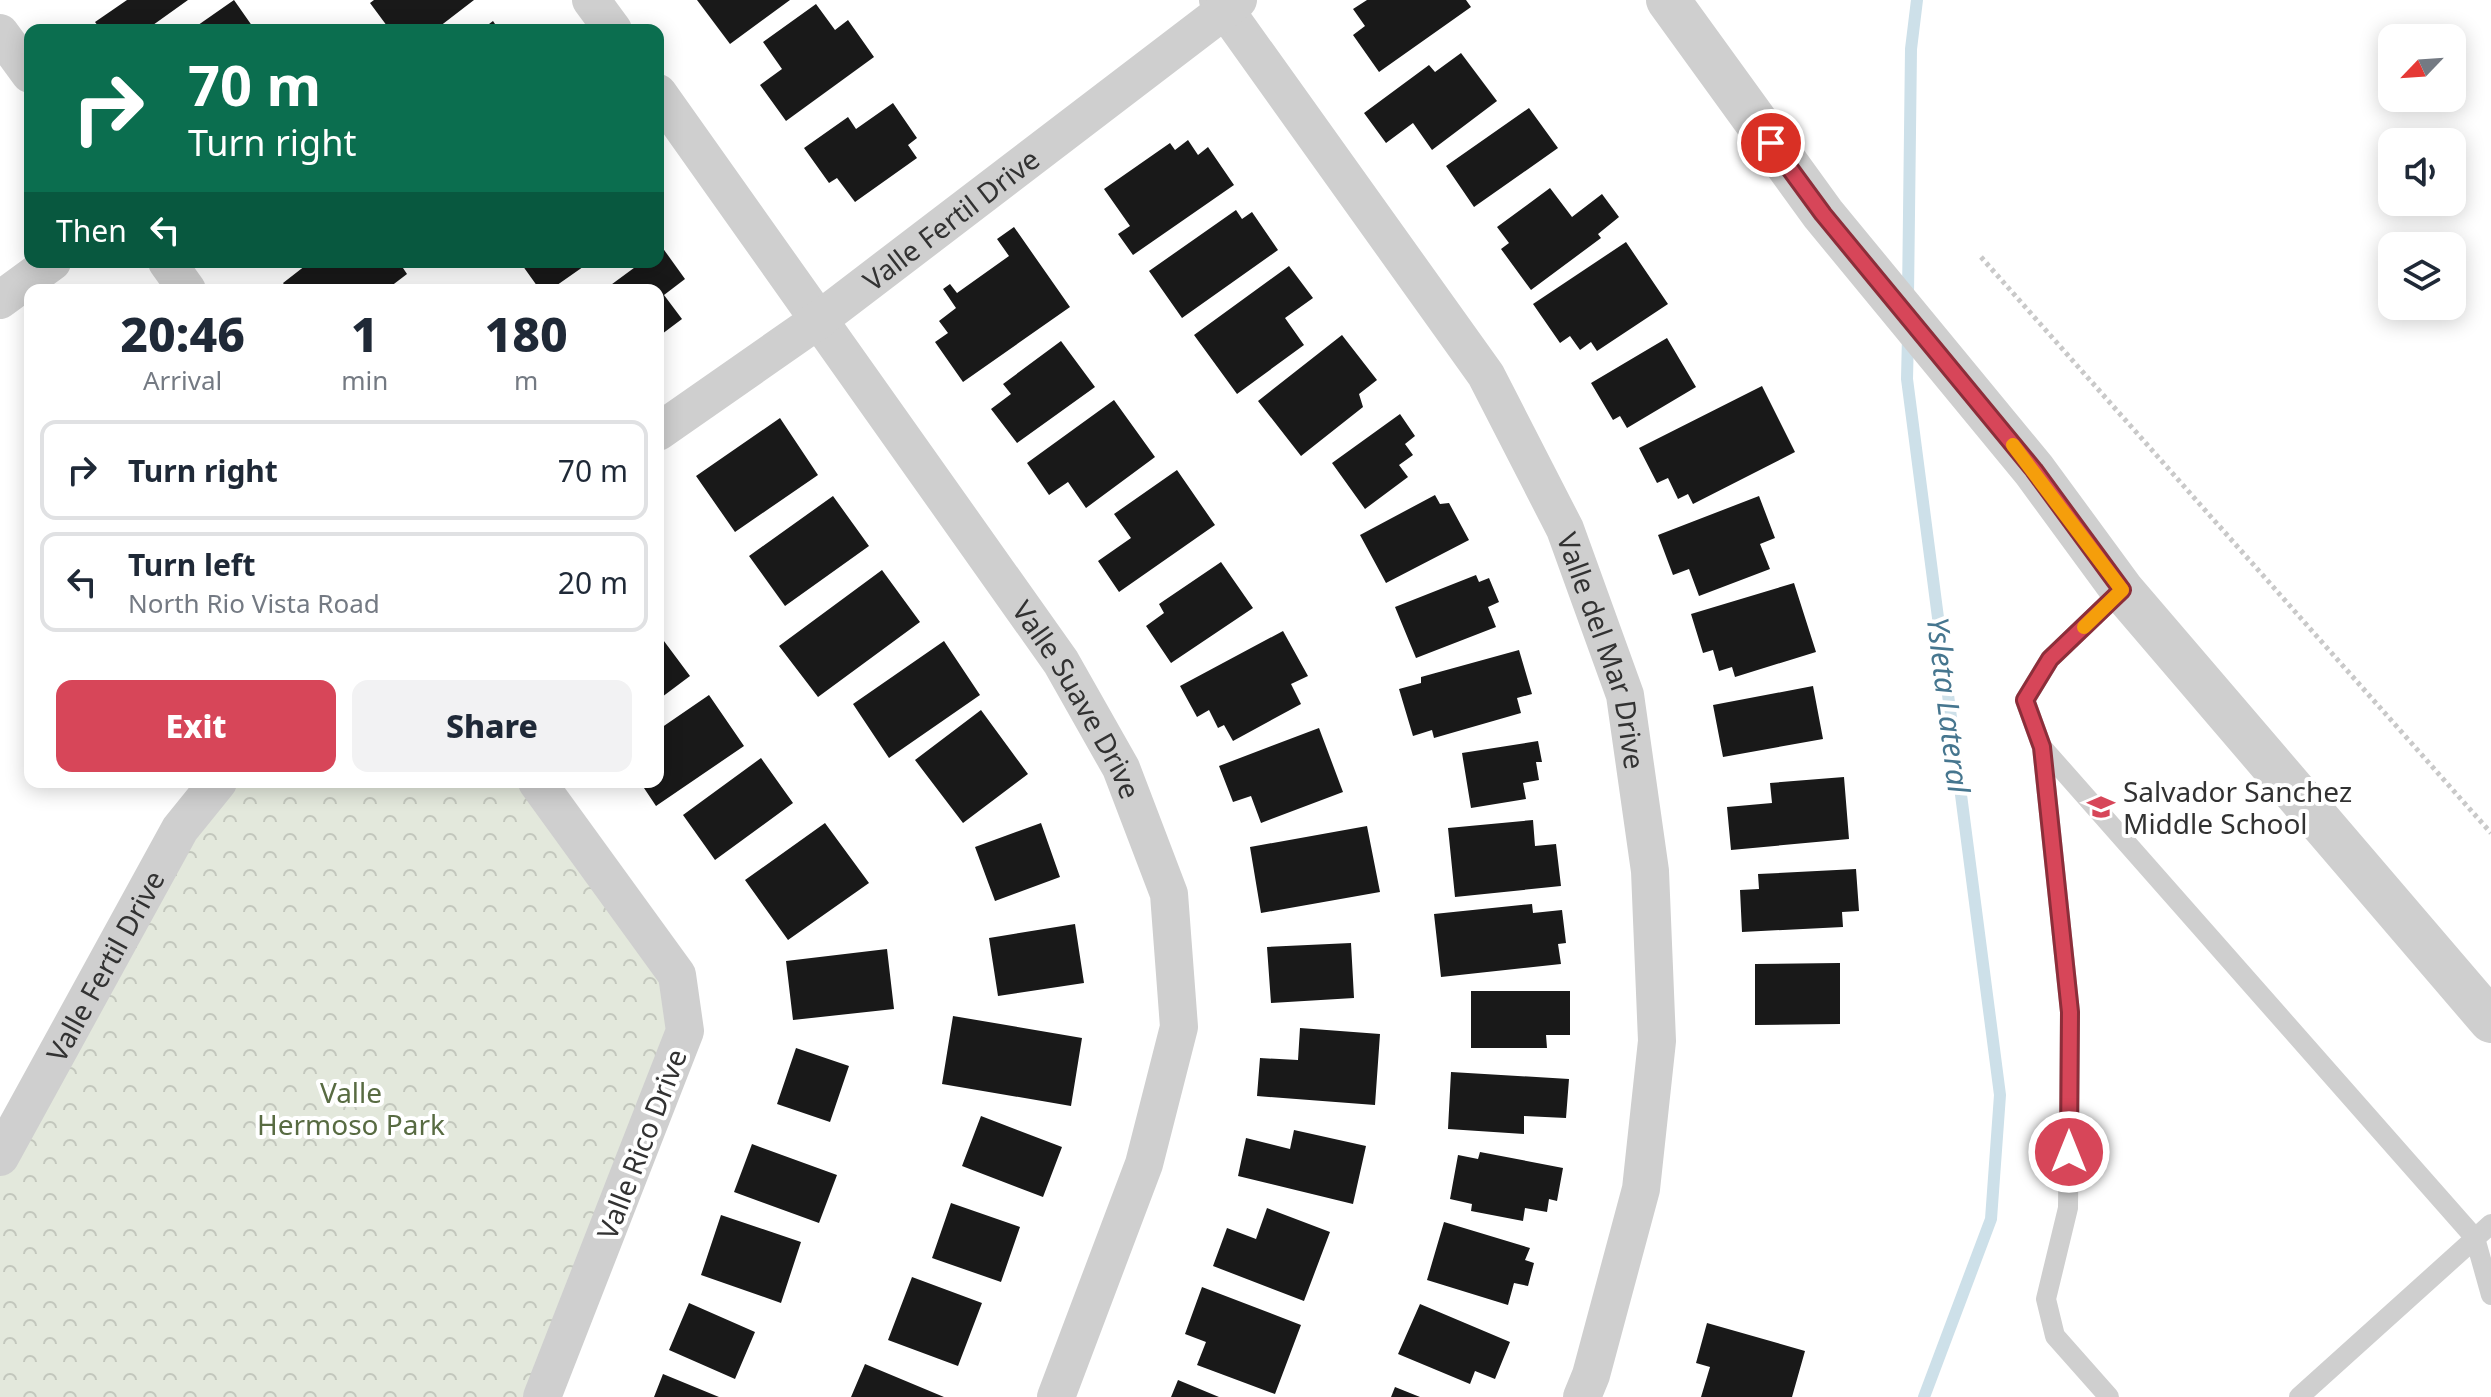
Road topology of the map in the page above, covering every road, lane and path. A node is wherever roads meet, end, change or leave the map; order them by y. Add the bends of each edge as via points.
1 (591, 0) edge
2 (1668, 0) edge
3 (1227, 3) edge
4 (609, 24) edge
5 (0, 33) edge
6 (24, 66) edge
7 (664, 101) edge
8 (1981, 257) dead end
9 (44, 268) edge
10 (0, 300) edge
11 (820, 319) junction
12 (664, 428) edge
13 (2122, 590) junction
14 (2042, 747) junction
15 (213, 788) edge
16 (541, 788) edge
17 (2491, 833) edge
18 (2491, 1021) edge
19 (0, 1157) edge
20 (2491, 1224) edge
21 (2475, 1238) junction
22 (2491, 1295) edge
23 (542, 1397) edge
24 (1056, 1397) edge
25 (1582, 1397) edge
26 (2109, 1397) edge
27 (2299, 1397) edge

1 - 4 street
2 - 13 street via 1823,214 2034,470
3 - 11 street, Valle Fertil Drive
3 - 25 street, Valle del Mar Drive via 1486,375 1565,529 1625,695 1650,871 1657,1041 1641,1189
5 - 6 street
7 - 11 street, Valle Suave Drive
8 - 17 path
9 - 10 street
11 - 12 street, Valle Fertil Drive
11 - 24 street, Valle Suave Drive via 1061,662 1121,768 1169,894 1179,1027 1144,1164
13 - 14 lane via 2050,659 2025,700
13 - 18 street
14 - 21 lane
14 - 26 lane via 2070,1012 2068,1208 2046,1299 2055,1336
15 - 19 street, Valle Fertil Drive via 180,829
16 - 23 street, Valle Rico Drive via 677,975 685,1031
20 - 21 lane
21 - 22 lane
21 - 27 lane

